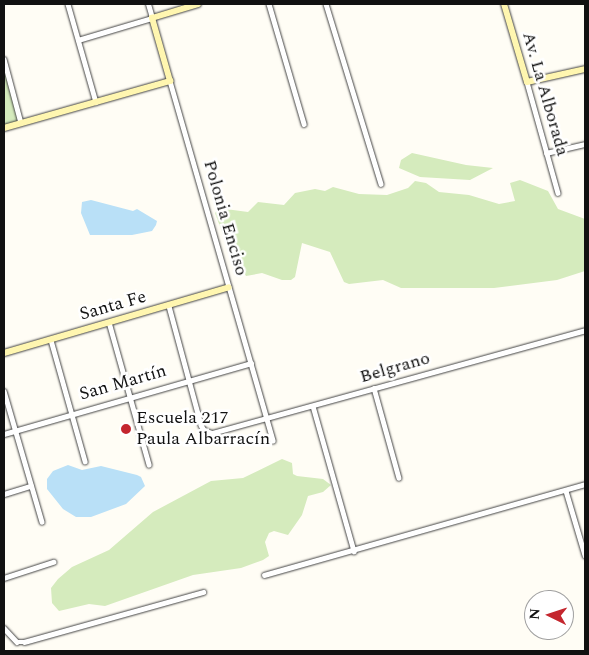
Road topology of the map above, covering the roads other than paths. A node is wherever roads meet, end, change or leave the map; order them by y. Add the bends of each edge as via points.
1 (68, 4) edge
2 (148, 4) edge
3 (198, 4) edge
4 (269, 4) edge
5 (326, 4) edge
6 (504, 4) edge
7 (152, 18) junction
8 (78, 40) junction
9 (4, 59) edge
10 (585, 69) edge
11 (170, 81) junction
12 (527, 82) junction
13 (96, 102) junction
14 (21, 123) junction
15 (304, 124) dead end
16 (4, 128) edge
17 (585, 144) edge
18 (546, 153) junction
19 (381, 184) dead end
20 (558, 193) dead end
21 (229, 286) junction
22 (169, 306) junction
23 (109, 322) junction
24 (585, 330) edge
25 (51, 340) junction
26 (4, 353) edge
27 (251, 363) junction
28 (189, 379) junction
29 (374, 388) junction
30 (4, 391) edge
31 (131, 395) junction
32 (313, 406) junction
33 (72, 412) junction
34 (267, 418) junction
35 (14, 431) junction
36 (4, 434) edge
37 (273, 441) dead end
38 (85, 462) dead end
39 (149, 464) dead end
40 (399, 478) dead end
41 (585, 484) edge
42 (31, 486) junction
43 (566, 491) junction
44 (4, 494) edge
45 (42, 522) dead end
46 (354, 551) junction
47 (585, 555) edge
48 (53, 562) dead end
49 (264, 575) dead end
50 (4, 578) edge
51 (203, 592) dead end
52 (4, 628) edge

1 - 8 street
2 - 7 street, Polonia Enciso
3 - 7 main road
4 - 15 street
5 - 19 street
6 - 12 main road, Av. La Alborada
7 - 8 street
7 - 11 main road, Polonia Enciso
8 - 13 street
9 - 14 street
10 - 12 main road
11 - 13 main road
11 - 21 street, Polonia Enciso
12 - 18 street, Av. La Alborada
13 - 14 main road
14 - 16 main road
17 - 18 street
18 - 20 street, Av. La Alborada
21 - 22 main road, Santa Fe
21 - 27 street, Polonia Enciso
22 - 23 main road, Santa Fe
22 - 28 street
23 - 25 main road, Santa Fe
23 - 31 street
24 - 29 street, Belgrano
25 - 26 main road, Santa Fe
25 - 33 street
27 - 28 street, San Martín
27 - 34 street, Polonia Enciso
28 - 31 street, San Martín
28 - 34 street, Belgrano via 201,425 212,433
29 - 32 street, Belgrano
29 - 40 street
30 - 35 street
31 - 33 street, San Martín
31 - 39 street
32 - 34 street, Belgrano
32 - 46 street
33 - 35 street, San Martín
33 - 38 street
34 - 37 street, Polonia Enciso
35 - 36 street, San Martín
35 - 42 street
41 - 43 street
42 - 44 street
42 - 45 street
43 - 46 street
43 - 47 street
46 - 49 street
48 - 50 street
51 - 52 street via 24,642 17,642

